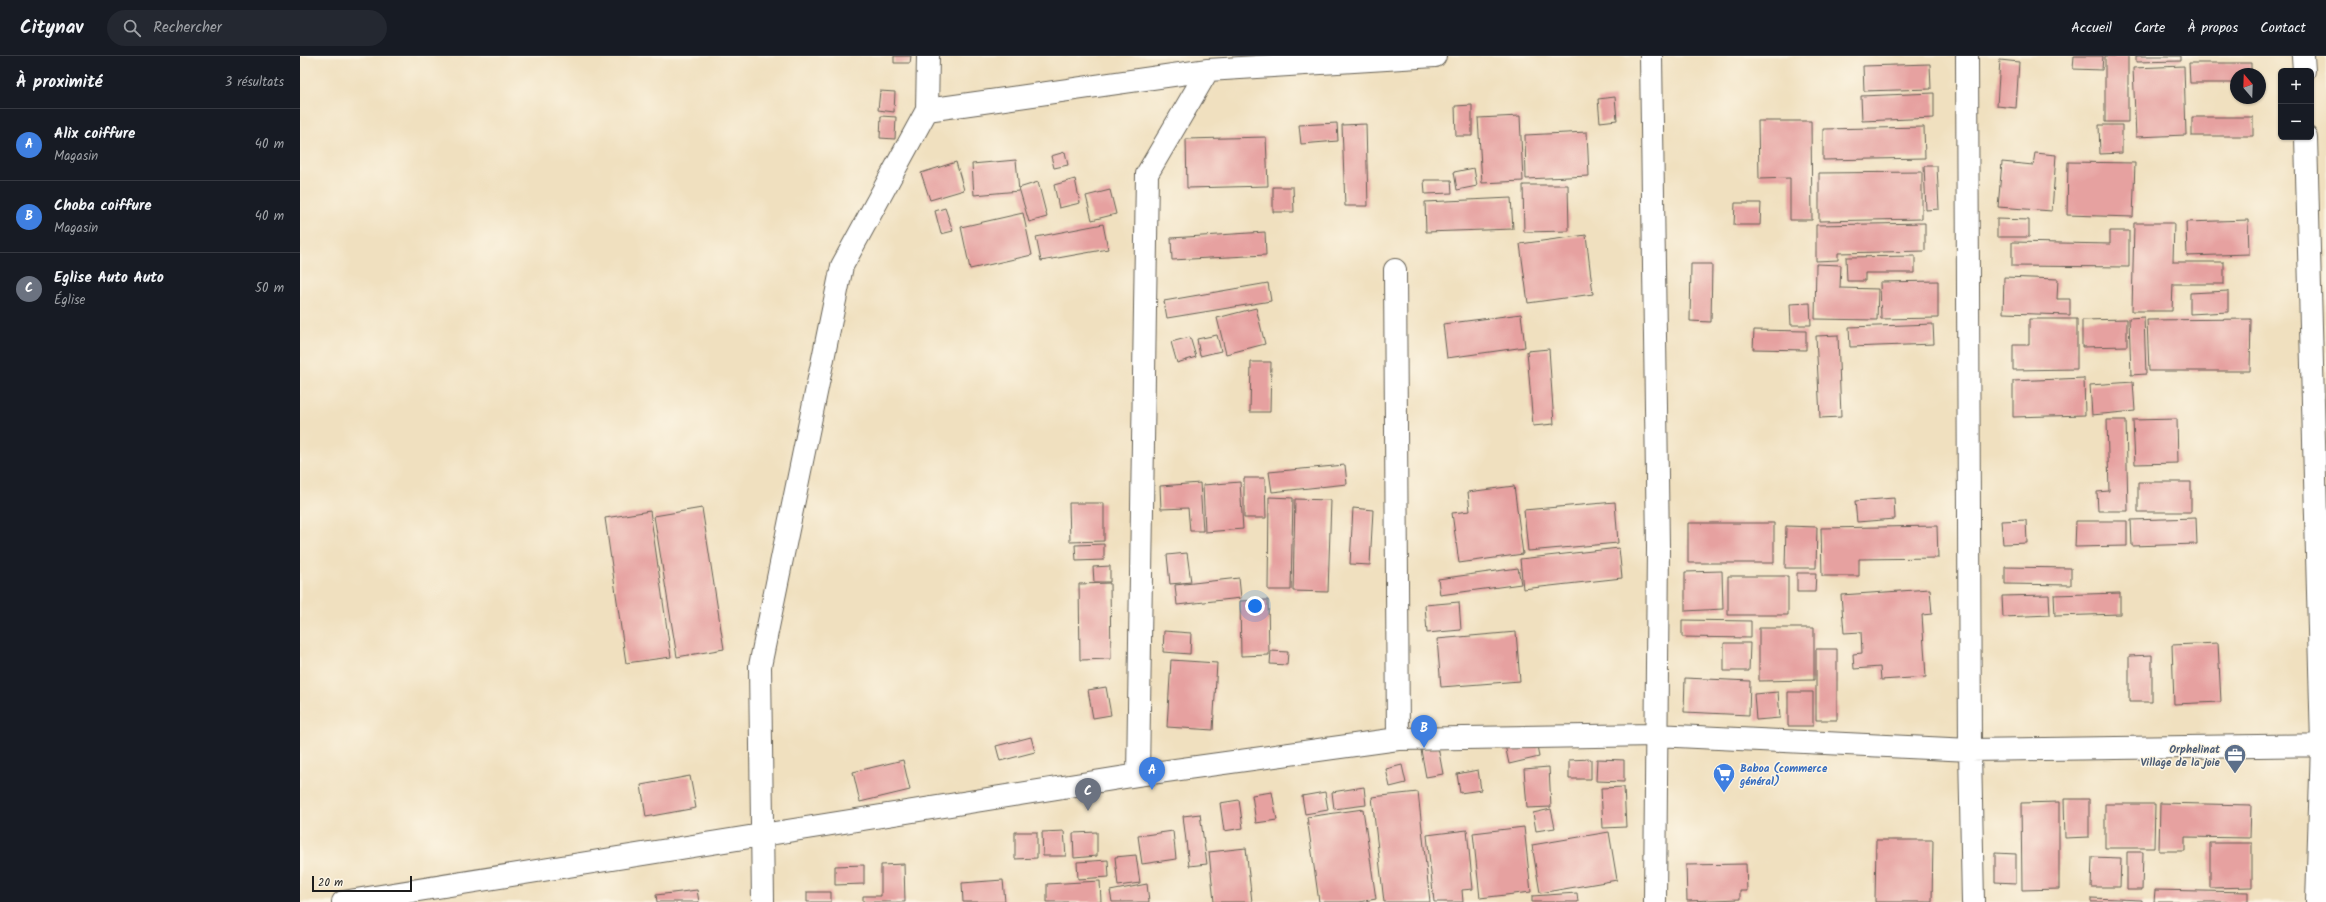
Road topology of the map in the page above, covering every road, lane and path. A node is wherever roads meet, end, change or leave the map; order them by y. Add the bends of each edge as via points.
1 (928, 56) edge
2 (1435, 56) edge
3 (1651, 56) edge
4 (1967, 56) edge
5 (2304, 56) edge
6 (1287, 61) edge
7 (2304, 68) edge
8 (1208, 70) junction
9 (927, 110) junction
10 (2306, 140) edge
11 (1395, 270) dead end
12 (1656, 735) junction
13 (1398, 739) junction
14 (2324, 744) edge
15 (1970, 750) junction
16 (1138, 775) junction
17 (762, 834) junction
18 (343, 902) edge
19 (763, 902) edge
20 (1655, 902) edge
21 (1973, 902) edge
22 (2317, 902) edge

1 - 9 street
2 - 6 street
3 - 12 street via 1658,547
4 - 15 street
5 - 7 street
6 - 8 street
8 - 9 street
8 - 16 street via 1147,174
9 - 17 street via 842,266 760,666
10 - 14 street
11 - 13 street
12 - 13 street
12 - 15 street
12 - 20 street
13 - 16 street
14 - 15 street
14 - 22 street
15 - 21 street
16 - 17 street
17 - 18 street
17 - 19 street

